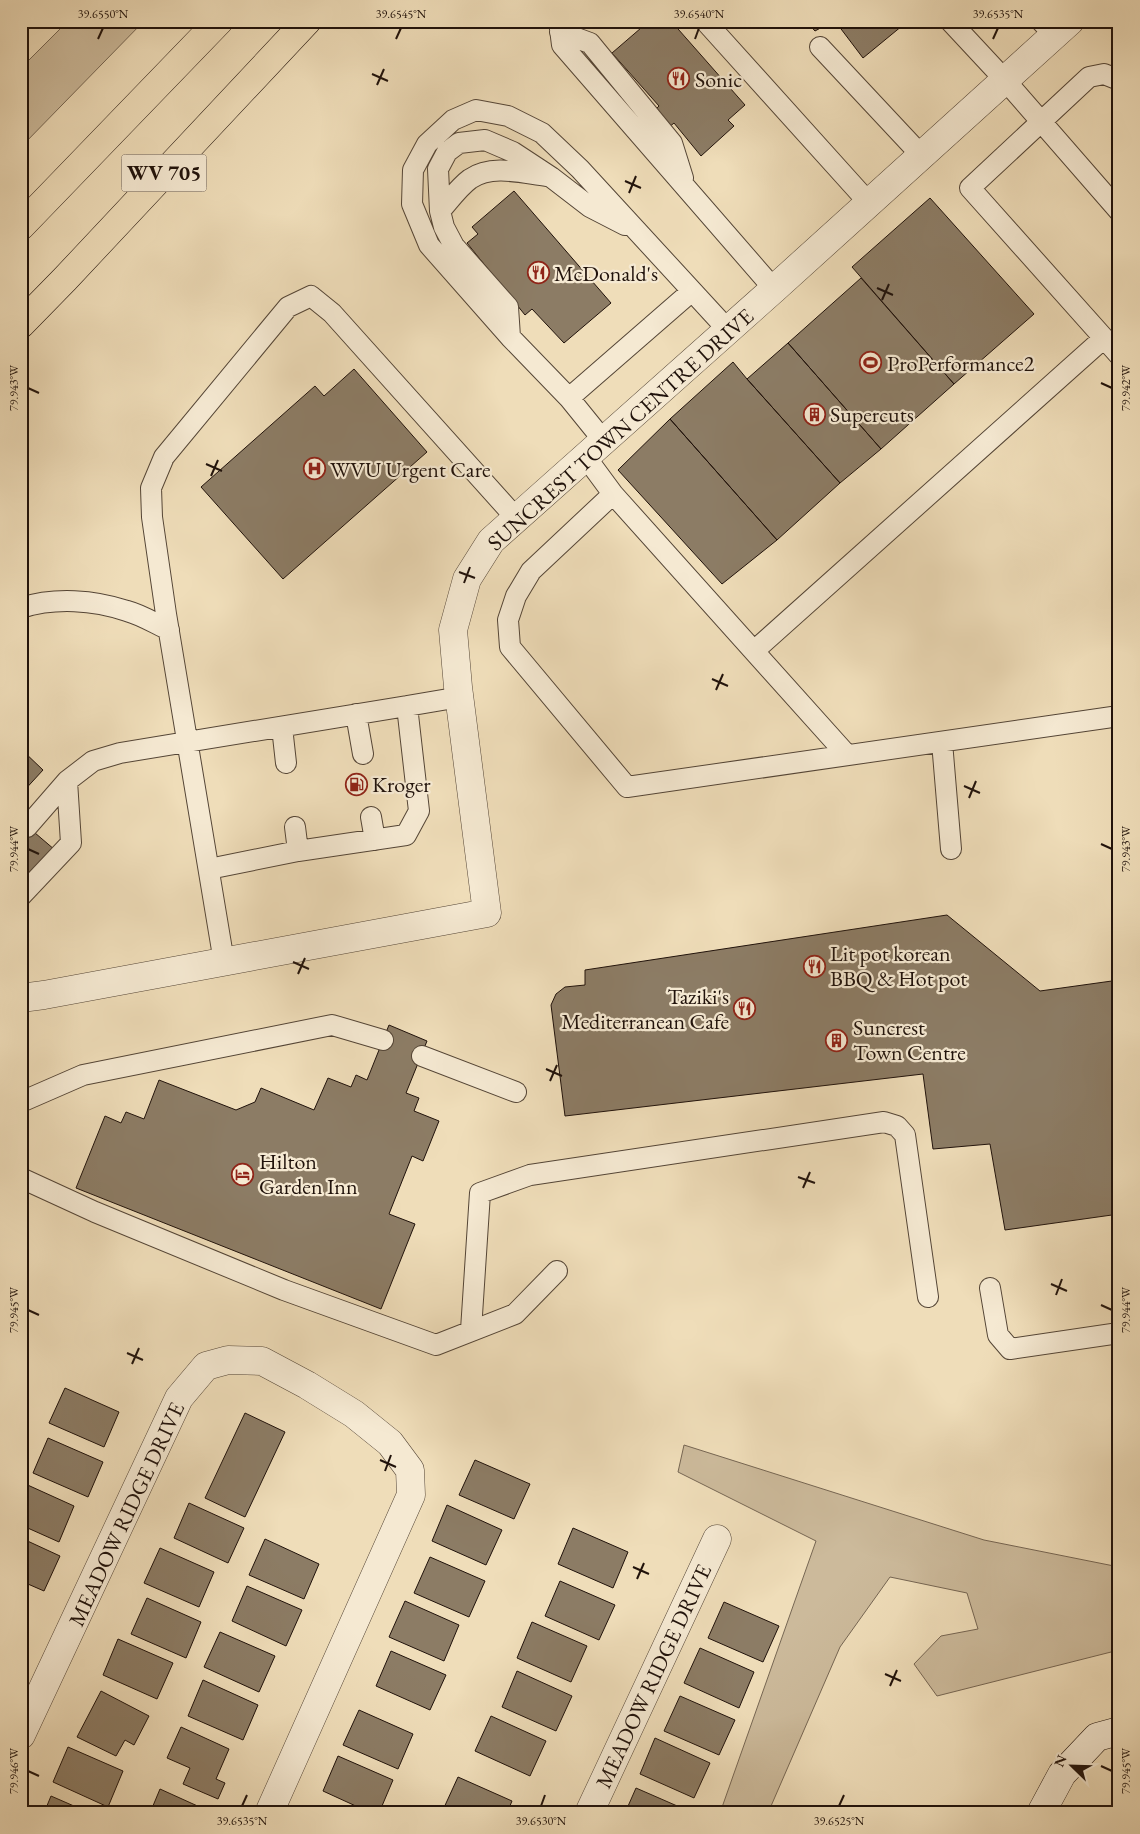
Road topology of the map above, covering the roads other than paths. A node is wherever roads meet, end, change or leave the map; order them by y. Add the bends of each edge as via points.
1 (219, 21) edge
2 (306, 21) edge
3 (705, 21) edge
4 (950, 21) edge
5 (1055, 26) edge
6 (559, 27) edge
7 (820, 47) dead end
8 (1004, 79) junction
9 (1119, 80) edge
10 (1041, 122) junction
11 (921, 155) junction
12 (551, 177) junction
13 (869, 203) junction
14 (440, 211) junction
15 (1119, 211) edge
16 (21, 226) edge
17 (638, 232) junction
18 (774, 289) junction
19 (692, 291) junction
20 (21, 324) edge
21 (728, 330) junction
22 (510, 337) junction
23 (1104, 338) junction
24 (1119, 355) edge
25 (569, 398) junction
26 (594, 448) junction
27 (613, 494) junction
28 (516, 518) junction
29 (21, 608) edge
30 (170, 630) junction
31 (754, 651) junction
32 (460, 697) junction
33 (407, 706) junction
34 (356, 714) junction
35 (1119, 716) edge
36 (282, 727) junction
37 (188, 742) junction
38 (942, 742) junction
39 (363, 754) dead end
40 (847, 755) junction
41 (286, 763) dead end
42 (67, 781) junction
43 (372, 817) dead end
44 (27, 827) dead end
45 (295, 827) dead end
46 (375, 840) junction
47 (951, 849) dead end
48 (298, 851) junction
49 (209, 869) junction
50 (21, 896) edge
51 (224, 962) junction
52 (21, 998) edge
53 (383, 1040) dead end
54 (422, 1056) dead end
55 (516, 1092) dead end
56 (21, 1102) edge
57 (21, 1178) edge
58 (557, 1271) dead end
59 (990, 1288) dead end
60 (928, 1297) dead end
61 (471, 1330) junction
62 (1119, 1333) edge
63 (717, 1540) dead end
64 (1119, 1731) edge
65 (21, 1735) edge
66 (269, 1813) edge
67 (589, 1813) edge
68 (1041, 1813) edge

1 - 16 main road, WV 705
2 - 20 main road, WV 705
3 - 13 lane
4 - 8 lane
5 - 8 street, SUNCREST TOWN CENTRE DRIVE
6 - 18 lane via 562,45
7 - 11 lane
8 - 10 lane
8 - 11 street, SUNCREST TOWN CENTRE DRIVE
9 - 10 lane via 1104,74 1089,77
10 - 15 lane
10 - 23 lane via 970,188
11 - 13 street, SUNCREST TOWN CENTRE DRIVE
12 - 14 lane via 496,170 479,174 468,180
12 - 14 lane via 514,152 485,140 459,143 447,152 438,169
12 - 17 lane via 590,207
13 - 18 street, SUNCREST TOWN CENTRE DRIVE
14 - 22 lane via 454,246 508,307
17 - 19 lane
17 - 22 lane via 542,133 508,116 476,110 453,120 427,144 413,170 412,204 429,245
18 - 21 street, SUNCREST TOWN CENTRE DRIVE
19 - 21 lane
19 - 25 lane
21 - 26 street, SUNCREST TOWN CENTRE DRIVE
22 - 25 lane
23 - 24 lane
23 - 31 lane
25 - 26 lane
26 - 27 lane
26 - 28 street, SUNCREST TOWN CENTRE DRIVE
27 - 31 lane
27 - 40 lane via 532,571 516,596 508,620 510,647 627,787
28 - 30 lane via 332,313 310,296 288,307 164,457 151,488 152,517
28 - 32 street, SUNCREST TOWN CENTRE DRIVE via 491,541 466,579 453,630
29 - 30 lane via 37,603 83,601 128,611
30 - 37 lane
31 - 40 lane
32 - 33 lane
32 - 51 street, SUNCREST TOWN CENTRE DRIVE via 487,913
33 - 34 lane
33 - 46 lane via 419,811 406,835
34 - 36 lane
34 - 39 lane
35 - 38 lane
36 - 37 lane
36 - 41 lane
37 - 42 lane via 120,753 93,761
37 - 49 lane
38 - 40 lane
38 - 47 lane
42 - 44 lane
42 - 50 lane via 70,843
43 - 46 lane
45 - 48 lane
46 - 48 lane
48 - 49 lane
49 - 51 lane
51 - 52 street, SUNCREST TOWN CENTRE DRIVE
53 - 56 lane via 332,1025 83,1075
54 - 55 lane
57 - 61 lane via 284,1290 436,1345
58 - 61 lane via 515,1314
59 - 62 lane via 998,1335 1010,1349
60 - 61 lane via 905,1135 897,1126 884,1122 530,1175 480,1193
63 - 67 street, MEADOW RIDGE DRIVE
64 - 68 street via 1097,1737 1062,1774
65 - 66 street, MEADOW RIDGE DRIVE via 179,1398 206,1366 228,1360 262,1362 354,1414 390,1443 410,1470 411,1487 411,1495

